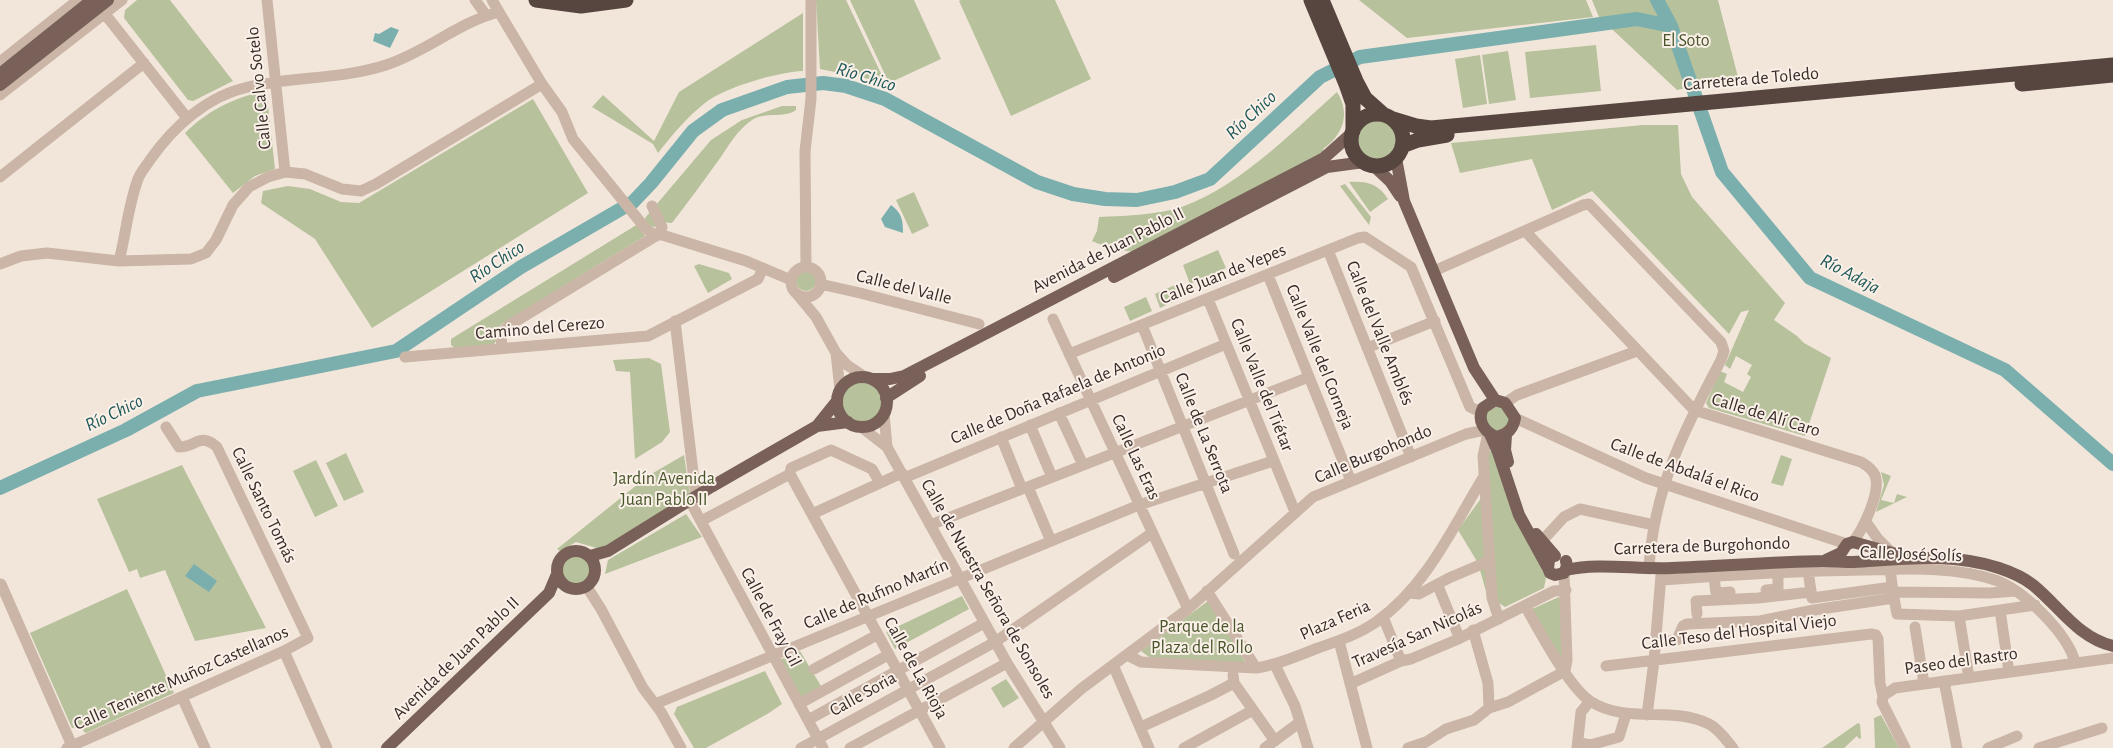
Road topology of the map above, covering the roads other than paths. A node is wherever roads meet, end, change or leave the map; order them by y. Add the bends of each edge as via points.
1 (78, 0) edge
2 (122, 0) edge
3 (267, 0) edge
4 (475, 0) edge
5 (492, 0) edge
6 (504, 0) edge
7 (536, 0) edge
8 (626, 0) edge
9 (811, 0) edge
10 (1311, 0) edge
11 (1322, 0) edge
12 (100, 4) edge
13 (499, 12) junction
14 (486, 15) junction
15 (1337, 49) junction
16 (0, 62) edge
17 (144, 63) junction
18 (2113, 65) edge
19 (2082, 73) junction
20 (0, 74) edge
21 (2113, 75) edge
22 (1351, 82) junction
23 (276, 83) junction
24 (542, 84) junction
25 (0, 85) edge
26 (0, 96) edge
27 (1655, 112) junction
28 (1388, 117) junction
29 (187, 118) junction
30 (1352, 132) junction
31 (1399, 152) junction
32 (1369, 164) junction
33 (285, 172) junction
34 (0, 177) edge
35 (1404, 201) junction
36 (652, 206) dead end
37 (1525, 231) junction
38 (654, 233) junction
39 (1328, 250) junction
40 (119, 261) junction
41 (0, 264) edge
42 (806, 267) junction
43 (763, 268) junction
44 (1434, 271) junction
45 (1268, 275) junction
46 (791, 280) junction
47 (820, 284) junction
48 (798, 294) junction
49 (813, 294) junction
50 (1208, 299) junction
51 (816, 317) junction
52 (1053, 319) dead end
53 (675, 321) junction
54 (1435, 321) junction
55 (979, 324) dead end
56 (1142, 325) junction
57 (1226, 344) junction
58 (502, 348) junction
59 (1367, 348) junction
60 (1637, 351) junction
61 (836, 353) junction
62 (1069, 354) junction
63 (404, 357) dead end
64 (1474, 368) junction
65 (1160, 371) junction
66 (1309, 377) junction
67 (868, 378) junction
68 (839, 396) junction
69 (886, 398) junction
70 (1090, 400) junction
71 (1249, 401) junction
72 (1500, 402) junction
73 (1694, 410) junction
74 (884, 413) junction
75 (1059, 413) junction
76 (1515, 418) junction
77 (848, 422) junction
78 (1484, 423) junction
79 (1030, 425) junction
80 (817, 426) junction
81 (166, 427) dead end
82 (861, 427) junction
83 (1182, 427) junction
84 (1506, 435) junction
85 (1001, 437) junction
86 (887, 447) junction
87 (1115, 453) junction
88 (1411, 457) junction
89 (1273, 461) junction
90 (1083, 465) junction
91 (790, 474) junction
92 (903, 476) junction
93 (1484, 476) junction
94 (1052, 477) junction
95 (694, 479) junction
96 (1351, 481) junction
97 (880, 483) junction
98 (1205, 483) junction
99 (1663, 484) junction
100 (711, 487) junction
101 (1025, 488) junction
102 (693, 499) junction
103 (1139, 505) junction
104 (1295, 512) junction
105 (812, 514) junction
106 (701, 522) junction
107 (1866, 522) junction
108 (930, 525) junction
109 (1654, 525) junction
110 (1152, 533) junction
111 (1050, 541) junction
112 (1541, 542) junction
113 (1867, 546) junction
114 (1847, 550) junction
115 (1234, 554) dead end
116 (1893, 554) junction
117 (1909, 557) junction
118 (1867, 560) junction
119 (593, 561) junction
120 (1489, 561) junction
121 (1559, 567) junction
122 (1890, 569) junction
123 (1808, 571) junction
124 (1952, 571) junction
125 (1657, 572) junction
126 (1778, 573) junction
127 (557, 574) junction
128 (1714, 577) junction
129 (960, 578) junction
130 (1, 584) edge
131 (1438, 586) junction
132 (566, 587) junction
133 (587, 587) junction
134 (1207, 591) junction
135 (1560, 591) junction
136 (2016, 591) junction
137 (1893, 592) junction
138 (549, 593) junction
139 (1409, 593) junction
140 (1955, 593) junction
141 (1812, 595) junction
142 (2035, 605) junction
143 (1525, 606) junction
144 (1188, 609) junction
145 (2000, 610) junction
146 (1697, 614) dead end
147 (1959, 616) junction
148 (867, 617) junction
149 (1383, 617) junction
150 (1499, 619) junction
151 (984, 623) junction
152 (1915, 627) dead end
153 (1473, 630) junction
154 (877, 635) junction
155 (1459, 637) junction
156 (308, 638) joint
157 (1339, 640) junction
158 (995, 642) junction
159 (1656, 643) junction
160 (2068, 645) junction
161 (284, 652) junction
162 (2109, 652) edge
163 (888, 655) junction
164 (1127, 655) junction
165 (772, 656) junction
166 (1401, 661) junction
167 (1654, 661) junction
168 (2075, 662) junction
169 (1006, 663) junction
170 (1275, 664) junction
171 (1114, 665) junction
172 (1606, 666) dead end
173 (1233, 668) junction
174 (1256, 668) junction
175 (814, 669) dead end
176 (897, 671) junction
177 (1565, 671) junction
178 (2009, 672) junction
179 (1969, 678) junction
180 (1944, 681) junction
181 (1234, 683) junction
182 (1350, 684) junction
183 (1924, 684) junction
184 (907, 690) junction
185 (1883, 696) junction
186 (182, 697) junction
187 (1590, 701) junction
188 (655, 704) junction
189 (799, 704) junction
190 (1489, 708) junction
191 (918, 710) junction
192 (1253, 710) junction
193 (1626, 714) junction
194 (1647, 714) junction
195 (808, 720) junction
196 (1044, 721) junction
197 (1300, 722) junction
198 (1141, 727) junction
199 (2102, 728) dead end
200 (2017, 736) dead end
201 (1274, 741) junction
202 (821, 743) edge
203 (1425, 745) edge
204 (1577, 745) edge
205 (71, 747) edge
206 (205, 748) edge
207 (327, 748) edge
208 (387, 748) edge
209 (681, 748) edge
210 (801, 748) edge
211 (850, 748) edge
212 (940, 748) edge
213 (1014, 748) edge
214 (1060, 748) edge
215 (1149, 748) edge
216 (1184, 748) edge
217 (1265, 748) edge
218 (1308, 748) edge
219 (1367, 748) edge
220 (1408, 748) edge
221 (1733, 748) edge
222 (1905, 748) edge
223 (1957, 748) edge
224 (1988, 748) edge
225 (2039, 748) edge

1 - 16 street
2 - 12 street
3 - 23 street, Calle Calvo Sotelo
4 - 14 street
5 - 13 street
6 - 13 street
7 - 8 highway via 580,6
9 - 42 street via 812,99 805,152
10 - 15 highway
11 - 15 highway
12 - 17 street
12 - 20 main road
12 - 25 main road
12 - 26 street
13 - 14 street
13 - 24 street
14 - 23 street via 386,65 342,76
15 - 22 highway
17 - 29 street
17 - 34 street
18 - 19 highway, Carretera de Toledo
19 - 21 highway, Carretera de Toledo
19 - 27 highway, Carretera de Toledo
22 - 28 highway via 1364,98
22 - 30 highway
23 - 29 street via 247,87 229,94
23 - 33 street, Calle Calvo Sotelo
24 - 33 street via 361,191 342,190 305,174
24 - 38 street via 562,112 573,139
27 - 28 highway, Carretera de Toledo via 1431,128
27 - 31 highway, Carretera de Toledo via 1432,136
28 - 30 highway via 1375,114 1361,119
28 - 31 highway via 1402,131
29 - 40 street via 161,145 138,177
30 - 32 highway via 1353,150
30 - 67 main road, Avenida de Juan Pablo II via 1324,158 904,376
31 - 32 highway, Carretera de Toledo via 1390,162
31 - 35 main road
32 - 35 main road via 1390,181
32 - 69 main road, Avenida de Juan Pablo II via 1327,166 908,383
33 - 40 street via 268,176 249,187 233,205 206,253 191,259
35 - 44 main road
36 - 38 street via 662,227
37 - 44 street
37 - 60 street, Calle de Alí Caro
37 - 73 street via 1589,204 1721,342 1724,351
38 - 43 street
38 - 58 street via 508,326 501,335
39 - 45 street, Calle Juan de Yepes
39 - 54 street, Calle Juan de Yepes via 1365,237 1388,250 1411,267
39 - 59 street, Calle del Valle Amblés
40 - 41 street via 47,253 21,256
42 - 46 street via 795,272
42 - 47 street via 817,272
43 - 46 street
43 - 53 street via 758,279
44 - 64 main road
45 - 50 street, Calle Juan de Yepes
45 - 66 street, Calle Valle del Corneja
46 - 48 street via 792,288
47 - 49 street
47 - 55 street, Calle del Valle
48 - 49 street via 805,297
48 - 51 street
49 - 51 street
50 - 56 street, Calle Juan de Yepes
50 - 57 street, Calle Valle del Tiétar
51 - 61 street
52 - 62 street, Calle Las Eras
53 - 58 street, Camino del Cerezo via 648,336
53 - 95 street
54 - 59 street
54 - 78 street via 1470,407
56 - 62 street, Calle Juan de Yepes
56 - 65 street, Calle de La Serrota
57 - 65 street, Calle de Doña Rafaela de Antonio
57 - 71 street, Calle Valle del Tiétar
58 - 63 street, Camino del Cerezo
59 - 88 street, Calle del Valle Amblés
60 - 72 street
60 - 73 street, Calle de Alí Caro
61 - 67 street via 847,365
61 - 68 street
62 - 70 street, Calle Las Eras
64 - 72 main road
64 - 78 main road
65 - 70 street, Calle de Doña Rafaela de Antonio
65 - 83 street, Calle de La Serrota
66 - 71 street
66 - 96 street, Calle Valle del Corneja
67 - 68 main road via 855,378 846,383
67 - 69 main road via 884,390
68 - 77 main road via 838,409
68 - 80 main road
69 - 74 main road
70 - 75 street, Calle de Doña Rafaela de Antonio
70 - 87 street, Calle Las Eras
71 - 83 street
71 - 89 street, Calle Valle del Tiétar
72 - 76 main road
72 - 78 main road
73 - 99 street
73 - 107 street, Calle de Alí Caro via 1868,466 1876,479 1876,487
74 - 82 main road via 870,425
74 - 86 street, Calle de Nuestra Señora de Sonsoles
75 - 79 street, Calle de Doña Rafaela de Antonio
75 - 90 street
76 - 84 main road
76 - 99 street, Calle de Abdalá el Rico
77 - 80 main road
77 - 82 main road
78 - 84 main road via 1498,437
78 - 88 street, Calle Burgohondo
78 - 93 street
78 - 121 main road via 1502,462 1519,515
79 - 85 street, Calle de Doña Rafaela de Antonio
79 - 94 street
80 - 100 main road
81 - 156 street, Calle Santo Tomás via 179,447 206,440 220,452
82 - 86 street, Calle de Nuestra Señora de Sonsoles
83 - 87 street
83 - 98 street, Calle de La Serrota
84 - 112 main road, Carretera de Burgohondo via 1507,460 1524,513
85 - 92 street, Calle de Doña Rafaela de Antonio
85 - 101 street
86 - 92 street, Calle de Nuestra Señora de Sonsoles
87 - 90 street
87 - 103 street, Calle Las Eras
88 - 96 street, Calle Burgohondo
89 - 98 street, Calle de Rufino Martín
89 - 104 street, Calle Valle del Tiétar
90 - 94 street
91 - 97 street via 791,468 831,450 872,470
91 - 105 street, Calle de La Rioja
91 - 106 street
92 - 97 street, Calle de Doña Rafaela de Antonio
92 - 108 street, Calle de Nuestra Señora de Sonsoles
93 - 120 street
93 - 139 street via 1446,542
94 - 101 street
95 - 100 street
95 - 102 street
96 - 104 street, Calle Burgohondo via 1313,498
97 - 105 street, Calle de Doña Rafaela de Antonio
98 - 103 street, Calle de Rufino Martín
98 - 115 street, Calle de La Serrota
99 - 109 street
99 - 114 street, Calle de Abdalá el Rico
100 - 102 main road
101 - 108 street
101 - 111 street
102 - 106 street, Calle de Fray Gil
102 - 119 main road
103 - 110 street, Calle Las Eras
103 - 111 street, Calle de Rufino Martín
104 - 134 street, Calle Burgohondo
105 - 148 street, Calle de La Rioja
106 - 165 street, Calle de Fray Gil
107 - 114 street, Calle de Alí Caro
107 - 116 street
108 - 129 street, Calle de Nuestra Señora de Sonsoles
109 - 112 street via 1580,509 1564,517
109 - 125 street
110 - 144 street, Calle Las Eras
110 - 158 street, Calle Soria
111 - 129 street, Calle de Rufino Martín
112 - 121 main road, Carretera de Burgohondo
113 - 114 main road
113 - 116 main road
113 - 118 main road
114 - 118 main road
114 - 125 main road, Carretera de Burgohondo via 1824,561
116 - 117 main road
117 - 118 main road
117 - 162 main road via 1954,558 2009,572 2032,584 2069,622
119 - 127 main road via 579,551 567,553 559,562
119 - 133 main road via 595,578
120 - 131 street
120 - 150 street via 1492,598
121 - 125 main road, Carretera de Burgohondo
121 - 135 street
122 - 123 street, Calle José Solís
122 - 124 street, Calle José Solís
122 - 137 street
123 - 126 street, Calle José Solís
123 - 141 street
124 - 136 street, Calle José Solís via 1992,579
124 - 140 street
125 - 128 street, Calle José Solís
125 - 159 street
126 - 128 street, Calle José Solís
126 - 128 street via 1778,589 1765,590 1716,593
127 - 132 main road
127 - 138 main road, Avenida de Juan Pablo II
129 - 148 street, Calle de Rufino Martín
129 - 151 street, Calle de Nuestra Señora de Sonsoles
130 - 205 street
131 - 139 street via 1419,594
131 - 155 street
132 - 133 main road via 576,590
132 - 138 main road, Avenida de Juan Pablo II
133 - 188 street
134 - 144 street, Calle Burgohondo
134 - 174 street
135 - 143 street, Travesía San Nicolás
135 - 177 street via 1567,660
136 - 140 street
136 - 142 street, Calle José Solís
137 - 140 street
137 - 141 street
137 - 147 street via 1897,614
137 - 159 street via 1760,620 1687,624 1677,640
138 - 208 main road, Avenida de Juan Pablo II
139 - 149 street
141 - 146 street via 1696,601
142 - 145 street
142 - 160 street, Calle José Solís
143 - 150 street, Travesía San Nicolás
143 - 177 street
144 - 164 street, Calle Burgohondo
145 - 147 street
145 - 178 street
147 - 179 street
148 - 154 street, Calle de La Rioja
148 - 165 street, Calle de Rufino Martín
149 - 157 street, Plaza Feria
149 - 166 street, Plaza Feria
150 - 153 street, Travesía San Nicolás
151 - 158 street, Calle de Nuestra Señora de Sonsoles
151 - 176 street
152 - 183 street
153 - 155 street, Travesía San Nicolás
153 - 190 street via 1488,683
154 - 163 street, Calle de La Rioja
154 - 175 street
155 - 166 street, Travesía San Nicolás
156 - 161 street, Calle Teniente Muñoz Castellanos
157 - 170 street, Plaza Feria
157 - 182 street
158 - 169 street, Calle de Nuestra Señora de Sonsoles
158 - 184 street, Calle Soria
159 - 167 street
160 - 162 street
160 - 168 street
161 - 186 street, Calle Teniente Muñoz Castellanos
161 - 207 street
162 - 168 street, Paseo del Rastro
163 - 176 street, Calle de La Rioja
163 - 189 street
164 - 171 street, Calle Burgohondo
164 - 173 street, Plaza Feria via 1141,662
165 - 188 street, Calle de Rufino Martín
165 - 189 street, Calle de Fray Gil
166 - 182 street, Travesía San Nicolás
167 - 172 street, Calle Teso del Hospital Viejo
167 - 185 street, Calle Teso del Hospital Viejo via 1871,634 1878,639
167 - 194 street
168 - 178 street, Paseo del Rastro
169 - 191 street
169 - 196 street, Calle de Nuestra Señora de Sonsoles
170 - 174 street, Plaza Feria
170 - 197 street via 1290,692
171 - 196 street, Calle Burgohondo
171 - 198 street
173 - 174 street, Plaza Feria
173 - 181 street
176 - 184 street, Calle de La Rioja
176 - 195 street
177 - 187 street
177 - 190 street via 1508,702
178 - 179 street, Paseo del Rastro
179 - 180 street, Paseo del Rastro
180 - 183 street, Paseo del Rastro
180 - 223 street
181 - 192 street
181 - 198 street
182 - 219 street
183 - 185 street, Paseo del Rastro via 1895,688
184 - 191 street, Calle de La Rioja
184 - 202 street, Calle Soria
185 - 222 street via 1885,711
186 - 205 street, Calle Teniente Muñoz Castellanos
186 - 206 street
187 - 193 street
187 - 204 street via 1581,712
188 - 209 street
189 - 195 street, Calle de Fray Gil
190 - 203 street via 1482,716 1446,729
191 - 211 street
191 - 212 street, Calle de La Rioja
192 - 201 street
192 - 216 street
193 - 194 street
193 - 204 street via 1619,737
194 - 221 street via 1675,715 1704,722 1718,731
195 - 202 street, Calle de Fray Gil
196 - 213 street, Calle Burgohondo
196 - 214 street, Calle de Nuestra Señora de Sonsoles
197 - 201 street
197 - 218 street
198 - 215 street
199 - 225 street
200 - 224 street
201 - 217 street
202 - 210 street, Calle Soria
203 - 220 street

